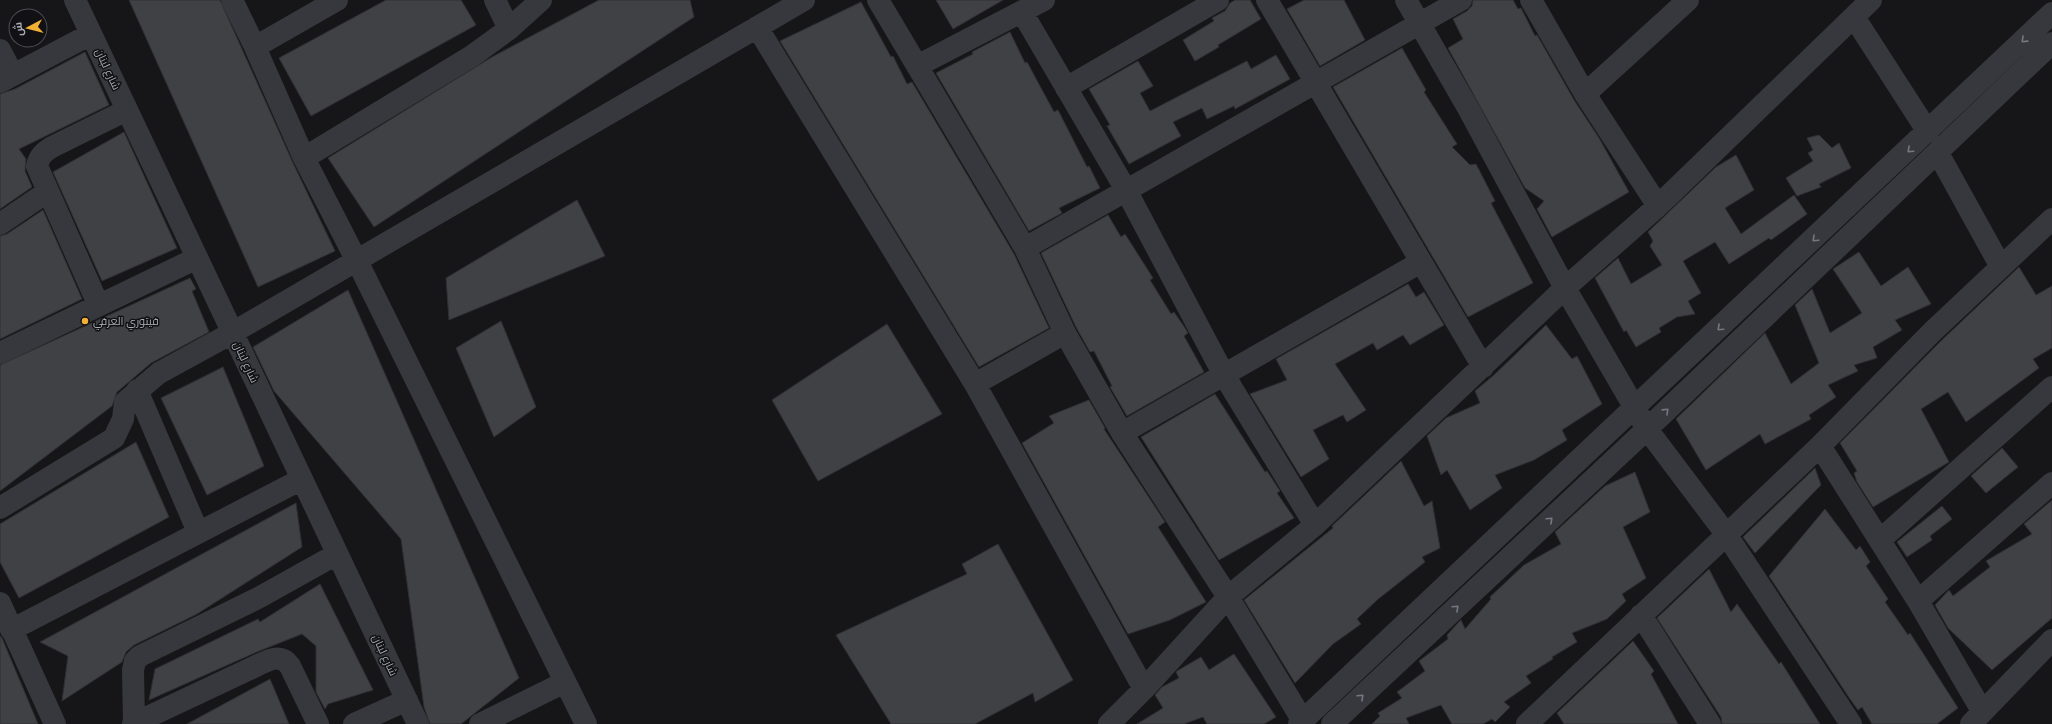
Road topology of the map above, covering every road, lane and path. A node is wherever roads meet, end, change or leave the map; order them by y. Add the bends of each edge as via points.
1 (75, 0) edge
2 (232, 0) edge
3 (337, 0) edge
4 (495, 0) edge
5 (541, 0) edge
6 (804, 0) edge
7 (878, 0) edge
8 (1044, 0) edge
9 (1218, 0) edge
10 (1267, 0) edge
11 (1406, 0) edge
12 (1461, 0) edge
13 (1531, 0) edge
14 (1688, 0) edge
15 (1871, 0) edge
16 (771, 8) edge
17 (1022, 12) junction
18 (2052, 13) edge
19 (1854, 17) junction
20 (1420, 24) junction
21 (757, 27) junction
22 (509, 29) junction
23 (91, 34) junction
24 (2052, 43) edge
25 (255, 47) junction
26 (0, 50) edge
27 (917, 66) junction
28 (6, 79) edge
29 (1316, 83) junction
30 (1066, 88) junction
31 (1585, 94) junction
32 (127, 110) junction
33 (1928, 132) junction
34 (1938, 153) junction
35 (304, 158) junction
36 (1126, 190) junction
37 (47, 192) junction
38 (1658, 206) junction
39 (2052, 219) edge
40 (0, 224) edge
41 (1025, 248) junction
42 (197, 258) junction
43 (356, 260) junction
44 (1421, 262) junction
45 (2001, 267) junction
46 (1565, 288) junction
47 (98, 304) junction
48 (1065, 332) junction
49 (232, 333) junction
50 (0, 353) edge
51 (1483, 367) junction
52 (1224, 375) junction
53 (975, 384) junction
54 (2052, 387) edge
55 (137, 390) junction
56 (1635, 408) junction
57 (1647, 429) junction
58 (1122, 434) junction
59 (1820, 446) junction
60 (302, 479) junction
61 (2052, 483) edge
62 (0, 508) edge
63 (1315, 525) junction
64 (198, 532) junction
65 (1726, 534) junction
66 (1880, 540) junction
67 (337, 554) junction
68 (1228, 597) junction
69 (1918, 601) junction
70 (0, 603) edge
71 (1641, 615) junction
72 (11, 630) junction
73 (2052, 640) edge
74 (565, 682) junction
75 (1144, 689) junction
76 (406, 700) junction
77 (1977, 718) edge
78 (1538, 720) edge
79 (1301, 722) edge
80 (55, 724) edge
81 (133, 724) edge
82 (318, 724) edge
83 (354, 724) edge
84 (418, 724) edge
85 (480, 724) edge
86 (586, 724) edge
87 (1109, 724) edge
88 (1332, 724) edge
89 (1710, 724) edge
90 (1850, 724) edge

1 - 23 street, شارع لبنان
2 - 25 street
3 - 25 street
4 - 22 street
5 - 22 street
6 - 16 street
7 - 27 street
8 - 17 street
9 - 30 street
10 - 29 street
11 - 20 street
12 - 20 street
13 - 31 street
14 - 31 street
15 - 19 street
16 - 21 street
17 - 27 street
17 - 30 street
18 -> 33 street
19 - 33 street
19 - 38 street
20 - 29 street
20 - 46 street
21 - 43 street
21 - 53 street
22 - 35 street via 472,56
23 - 28 street
23 - 32 street, شارع لبنان
24 - 34 street
25 - 35 street
26 - 28 street
27 - 41 street
29 - 36 street
29 - 44 street
30 - 36 street
31 - 38 street
32 - 37 street via 42,154 37,166
32 - 42 street, شارع لبنان
33 -> 56 street
34 - 45 street
57 -> 34 street
35 - 43 street
36 - 41 street
36 - 52 street
37 - 40 street
37 - 47 street
38 - 46 street
39 - 45 street
41 - 48 street
42 - 47 street
42 - 49 street, شارع لبنان
43 - 49 street
43 - 74 street
44 - 51 street
44 - 52 street
45 - 59 street via 1933,331
46 - 51 street
46 - 56 street
47 - 50 street
48 - 53 street
48 - 58 street
49 - 55 street via 159,373
49 - 60 street, شارع لبنان
51 - 63 street
52 - 58 street
52 - 63 street
53 - 75 street
54 - 66 street
55 - 62 street via 125,402 124,419 114,438
55 - 64 street
56 - 57 street
56 - 79 street
57 - 65 street
88 -> 57 street
58 - 68 street
59 - 65 street
59 - 66 street
60 - 64 street
60 - 67 street, شارع لبنان
61 - 69 street
63 - 68 street
64 - 72 street
65 - 71 street
65 - 90 street
66 - 69 street
67 - 76 street, شارع لبنان
67 - 81 street via 260,597 140,656 135,661 133,670
68 - 75 street
68 - 79 street
69 - 77 street
70 - 72 street
71 - 78 street
71 - 89 street
72 - 80 street
73 - 77 street
74 - 85 street
74 - 86 street
75 - 87 street
76 - 83 street
76 - 84 street, شارع لبنان
81 - 82 street via 254,667 282,658 286,659 290,666

